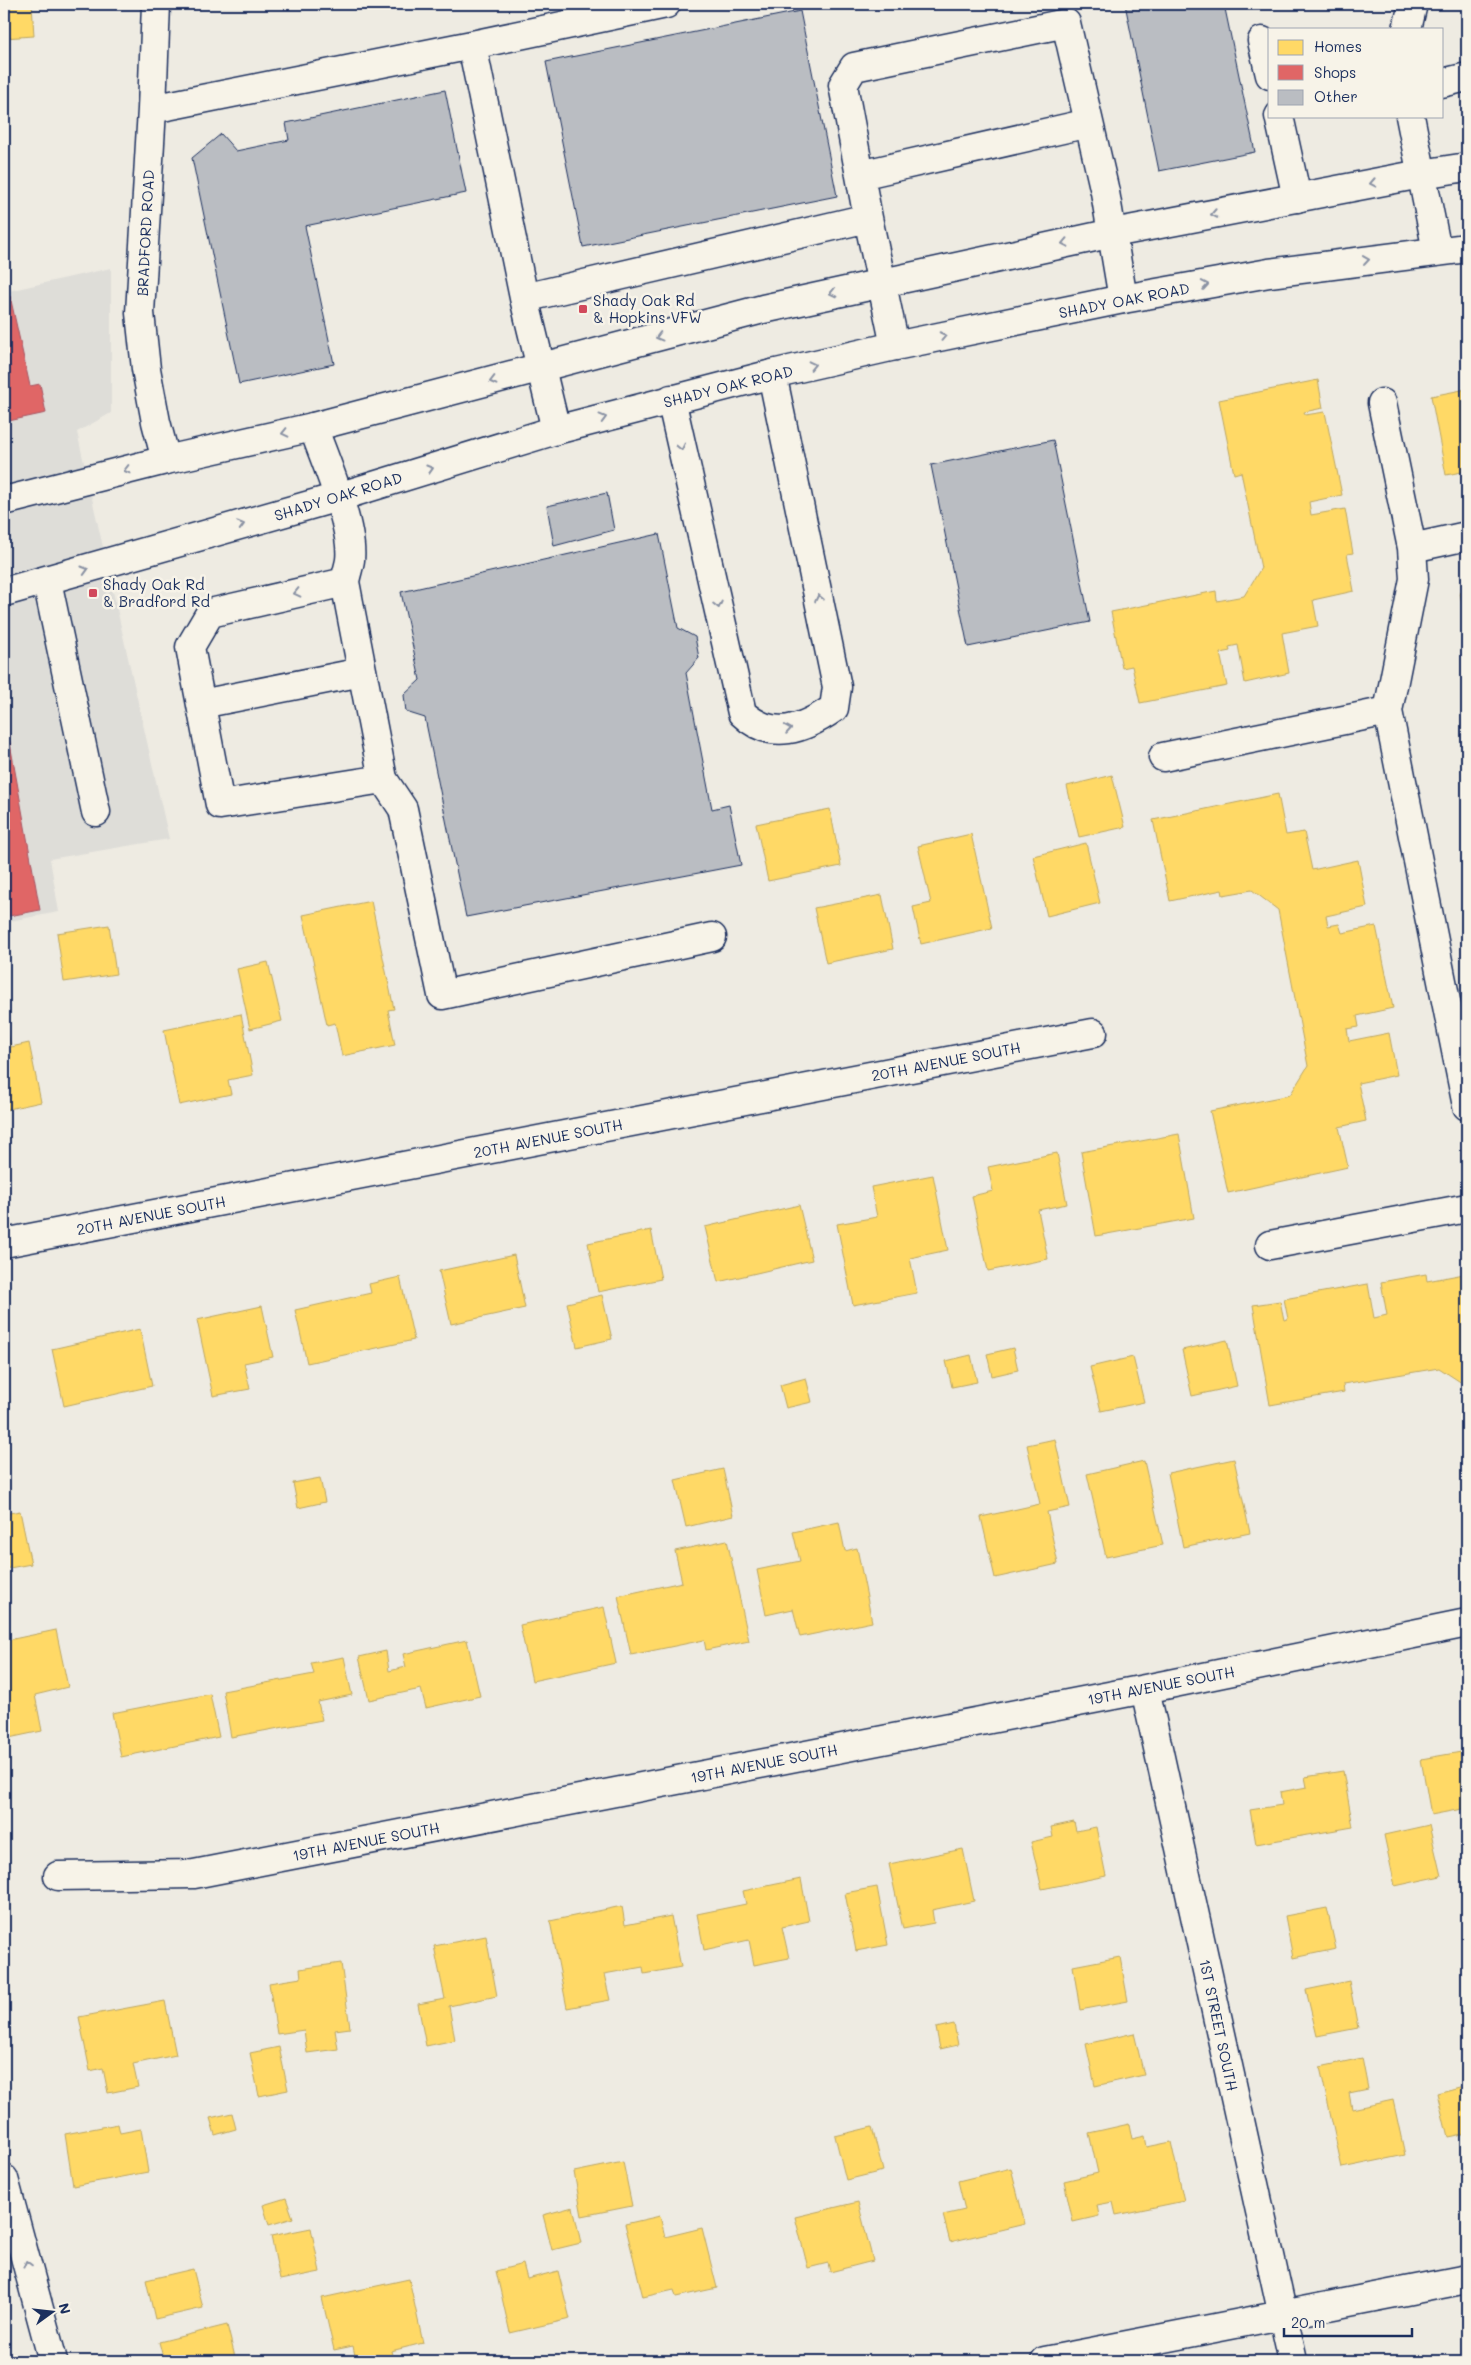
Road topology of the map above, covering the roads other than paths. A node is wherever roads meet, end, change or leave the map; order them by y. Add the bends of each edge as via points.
1 (156, 4) edge
2 (666, 4) edge
3 (1413, 4) edge
4 (1407, 28) edge
5 (1262, 41) dead end
6 (472, 45) junction
7 (1268, 66) edge
8 (1467, 77) edge
9 (1444, 83) edge
10 (152, 109) junction
11 (1279, 118) edge
12 (1410, 118) edge
13 (1090, 123) junction
14 (1467, 167) edge
15 (1421, 174) junction
16 (860, 175) junction
17 (1297, 198) junction
18 (868, 218) junction
19 (1113, 233) junction
20 (1467, 248) edge
21 (1437, 251) junction
22 (881, 282) junction
23 (524, 298) junction
24 (1124, 299) junction
25 (895, 346) junction
26 (541, 369) junction
27 (772, 374) junction
28 (671, 399) junction
29 (1382, 403) dead end
30 (313, 427) junction
31 (556, 430) junction
32 (166, 460) junction
33 (338, 497) junction
34 (4, 501) edge
35 (1467, 536) edge
36 (1412, 548) junction
37 (47, 581) junction
38 (344, 582) junction
39 (4, 592) edge
40 (362, 672) junction
41 (201, 704) junction
42 (1388, 711) junction
43 (1163, 757) dead end
44 (383, 779) junction
45 (96, 812) dead end
46 (712, 937) dead end
47 (1093, 1033) dead end
48 (1467, 1106) edge
49 (1467, 1208) edge
50 (4, 1243) edge
51 (1270, 1245) dead end
52 (1467, 1623) edge
53 (1145, 1689) junction
54 (58, 1876) dead end
55 (4, 2179) edge
56 (1467, 2279) edge
57 (1283, 2316) junction
58 (53, 2361) edge
59 (1045, 2361) edge
60 (1293, 2361) edge

1 - 10 street, BRADFORD ROAD
2 - 6 street
3 - 4 street
5 - 7 street
6 - 10 street
6 - 23 street
8 - 9 street
10 - 32 street, BRADFORD ROAD via 140,313 146,369
11 - 17 street
12 - 15 street
13 - 16 street
13 - 16 street via 1066,23 854,67 843,85
13 - 19 street
14 - 15 street
15 -> 17 street
15 - 21 street
16 - 18 street
17 -> 19 street
18 - 22 street
18 - 23 street
19 -> 22 street
19 - 24 street
20 - 21 street, SHADY OAK ROAD
24 -> 21 street, SHADY OAK ROAD via 1269,273
22 - 25 street
22 -> 26 street via 763,309
23 - 26 street
25 -> 24 street, SHADY OAK ROAD
27 -> 25 street, SHADY OAK ROAD
26 -> 30 street
26 - 31 street
27 - 28 street, SHADY OAK ROAD
28 -> 27 street via 742,714 752,723 772,730 791,730 834,708 837,687
31 -> 28 street, SHADY OAK ROAD
29 - 36 street
30 -> 32 street
30 - 33 street
33 -> 31 street, SHADY OAK ROAD
32 -> 34 street
37 -> 33 street, SHADY OAK ROAD
33 - 38 street via 349,538 350,559
35 - 36 street
36 - 42 street via 1414,579
37 - 39 street, SHADY OAK ROAD
37 - 45 street
38 - 40 street
38 -> 41 street via 210,613 190,647
40 - 41 street
40 - 44 street
41 - 44 street via 220,805
42 - 43 street
42 - 48 street
44 - 46 street via 403,809 442,995
47 - 50 street, 20TH AVENUE SOUTH
49 - 51 street
52 - 53 street, 19TH AVENUE SOUTH
53 - 54 street, 19TH AVENUE SOUTH via 194,1874
53 - 57 street, 1ST STREET SOUTH
58 -> 55 street
56 - 57 street
57 - 59 street
57 - 60 street, 1ST STREET SOUTH

